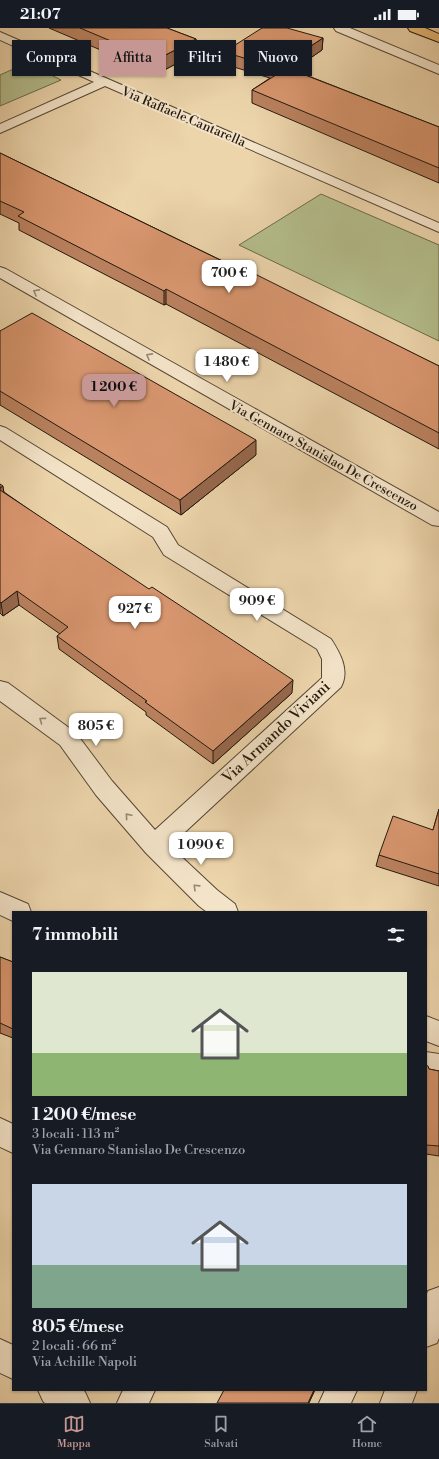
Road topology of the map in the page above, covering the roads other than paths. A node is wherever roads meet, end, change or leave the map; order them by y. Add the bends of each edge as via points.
1 (340, 28) edge
2 (414, 28) edge
3 (0, 36) edge
4 (439, 38) edge
5 (439, 70) edge
6 (104, 82) junction
7 (0, 129) edge
8 (439, 228) edge
9 (0, 272) edge
10 (0, 432) edge
11 (439, 520) edge
12 (0, 689) edge
13 (154, 846) junction
14 (0, 903) edge
15 (17, 911) edge
16 (225, 911) edge
17 (427, 1028) edge
18 (439, 1034) edge
19 (427, 1065) edge
20 (439, 1067) edge
21 (0, 1132) edge
22 (12, 1138) edge
23 (439, 1302) edge
24 (427, 1330) edge
25 (0, 1355) edge
26 (12, 1362) edge
27 (56, 1391) edge
28 (139, 1391) edge
29 (340, 1391) edge
30 (402, 1391) edge
31 (74, 1403) edge
32 (133, 1403) edge
33 (335, 1403) edge
34 (396, 1403) edge

1 - 5 street
2 - 4 highway
3 - 6 street, Via Raffaele Cantarella
6 - 7 street
6 - 8 street, Via Raffaele Cantarella
11 -> 9 street, Via Gennaro Stanislao De Crescenzo
10 - 13 street, Via Armando Viviani via 160,532 171,550 324,644 333,659 333,681
13 -> 12 street via 104,788 68,739
16 -> 13 street
14 - 15 street
17 - 18 street
19 - 20 street
21 - 22 street
23 - 24 street
25 - 26 street
27 - 31 street
28 - 32 street
29 - 33 street
30 - 34 street

